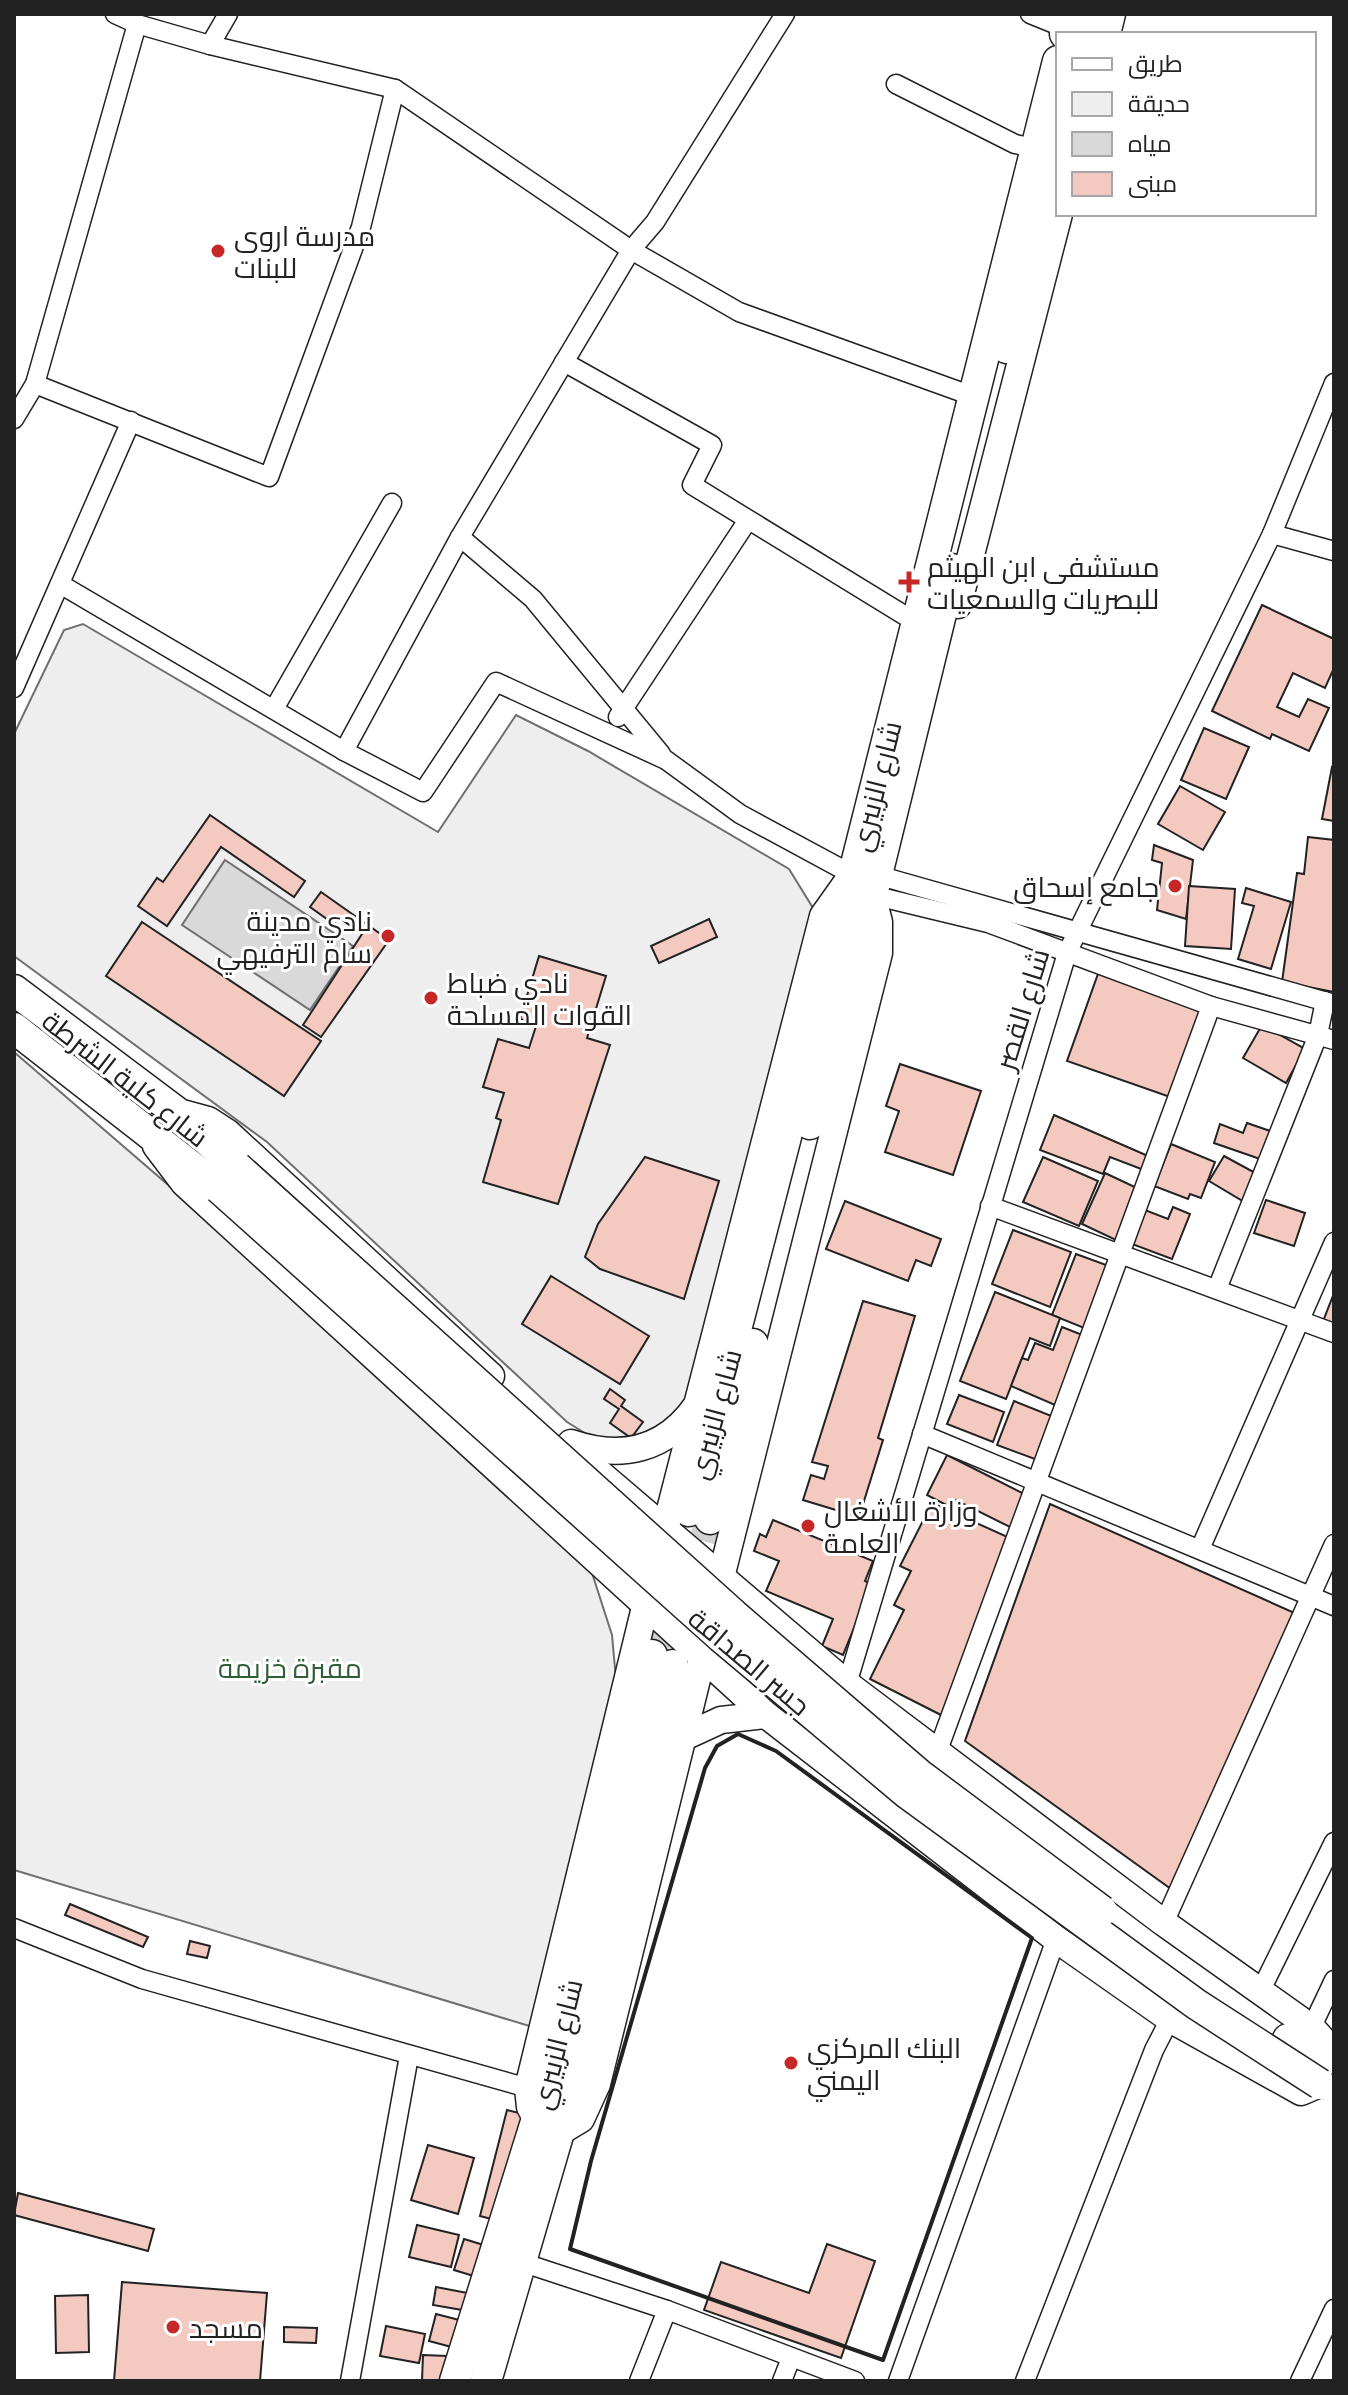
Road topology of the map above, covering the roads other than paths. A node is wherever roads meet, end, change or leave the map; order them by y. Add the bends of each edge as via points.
1 (115, 14) edge
2 (228, 14) edge
3 (785, 14) edge
4 (1030, 14) edge
5 (1073, 23) edge
6 (137, 24) junction
7 (210, 45) junction
8 (1056, 76) edge
9 (896, 84) dead end
10 (395, 89) junction
11 (1046, 148) edge
12 (1058, 216) edge
13 (631, 250) junction
14 (564, 362) junction
15 (1334, 383) edge
16 (35, 384) junction
17 (975, 397) junction
18 (14, 419) edge
19 (131, 421) junction
20 (392, 503) dead end
21 (748, 520) junction
22 (1272, 534) junction
23 (460, 537) junction
24 (1334, 551) edge
25 (60, 584) junction
26 (917, 623) junction
27 (14, 688) edge
28 (623, 708) junction
29 (274, 709) junction
30 (610, 734) junction
31 (344, 751) junction
32 (666, 760) junction
33 (897, 794) junction
34 (867, 882) junction
35 (1077, 929) junction
36 (1067, 953) junction
37 (14, 990) edge
38 (1330, 1002) edge
39 (1211, 1006) junction
40 (14, 1028) edge
41 (1326, 1038) edge
42 (175, 1111) junction
43 (151, 1137) junction
44 (228, 1178) junction
45 (990, 1206) junction
46 (1334, 1242) edge
47 (1119, 1254) junction
48 (1217, 1289) junction
49 (1301, 1321) junction
50 (1334, 1333) edge
51 (701, 1399) junction
52 (922, 1434) junction
53 (560, 1439) junction
54 (1038, 1482) junction
55 (699, 1515) tunnel mouth
56 (665, 1530) junction
57 (1334, 1544) edge
58 (1200, 1549) junction
59 (721, 1576) junction
60 (683, 1592) junction
61 (1310, 1596) junction
62 (1334, 1606) edge
63 (645, 1607) junction
64 (703, 1657) junction
65 (662, 1660) tunnel mouth
66 (847, 1684) junction
67 (766, 1715) junction
68 (684, 1737) junction
69 (937, 1753) junction
70 (1334, 1842) edge
71 (1164, 1923) junction
72 (14, 1928) edge
73 (1056, 1939) junction
74 (1334, 1980) edge
75 (1260, 1992) junction
76 (1170, 2019) junction
77 (1301, 2037) junction
78 (409, 2056) junction
79 (1331, 2073) edge
80 (528, 2088) junction
81 (549, 2126) junction
82 (521, 2262) junction
83 (1334, 2309) edge
84 (667, 2310) junction
85 (791, 2358) junction
86 (350, 2381) edge
87 (455, 2381) edge
88 (486, 2381) edge
89 (639, 2381) edge
90 (782, 2381) edge
91 (855, 2381) edge
92 (898, 2381) edge
93 (1025, 2381) edge
94 (1300, 2381) edge

1 - 6 street
2 - 7 street
3 - 13 street via 655,222
4 - 5 street
6 - 7 street
6 - 16 street
7 - 10 street
8 - 11 main road, شارع الزبيري
9 - 11 street via 1015,144
10 - 13 street
10 - 19 street via 361,227 269,477
11 - 17 main road, شارع الزبيري
11 - 33 main road, شارع الزبيري
12 - 33 main road, شارع الزبيري via 929,723
13 - 14 street
13 - 17 street via 739,312
14 - 21 street via 712,445 692,485
14 - 23 street
15 - 22 street, شارع القصر
16 - 18 street
16 - 19 street
17 - 26 main road, شارع الزبيري
19 - 25 street
20 - 29 street
21 - 26 street
21 - 28 street
22 - 24 street
22 - 35 street, شارع القصر
23 - 28 street via 533,599
23 - 31 street
25 - 27 street
25 - 29 street
26 - 34 main road, شارع الزبيري
28 - 30 street
28 - 32 street
29 - 31 street
30 - 31 street via 496,682 423,792
30 - 32 street
32 - 34 street via 740,814
33 - 34 main road, شارع الزبيري
34 - 35 street
34 - 36 street
34 - 51 main road via 823,916
34 - 55 main road, شارع الزبيري
34 - 59 main road via 879,922 879,953
35 - 36 street, شارع القصر
35 - 38 street
36 - 39 street
36 - 45 street, شارع القصر
37 - 42 main road, شارع كلية الشرطة
38 - 41 street
39 - 41 street
39 - 47 street
40 - 43 main road, شارع كلية الشرطة
41 - 48 street
42 - 44 main road, شارع كلية الشرطة
42 - 53 main road via 208,1120 228,1133
43 - 44 main road, شارع كلية الشرطة
43 - 63 main road via 184,1183
44 - 77 main road, جسر الصداقة, bridge via 920,1775 1197,1981
44 - 79 main road, جسر الصداقة, bridge via 721,1637 908,1794 1196,2004
45 - 47 street
45 - 52 street, شارع القصر
46 - 49 street
47 - 48 street
47 - 54 street
48 - 49 street
49 - 50 street
49 - 58 street
51 - 53 main road via 668,1437 644,1448 593,1451
51 - 56 main road
52 - 54 street
52 - 66 street, شارع القصر
53 - 56 main road
54 - 58 street
54 - 69 street
56 - 59 main road
56 - 60 main road
56 - 63 main road
57 - 61 street
58 - 61 street
59 - 60 main road
59 - 64 main road
59 - 66 main road
60 - 63 main road
60 - 64 main road
61 - 62 street
61 - 71 street
63 - 64 main road
63 - 80 main road
64 - 67 main road
64 - 68 main road
65 - 81 main road, شارع الزبيري
66 - 69 main road
67 - 68 main road via 721,1720
67 - 73 main road
68 - 81 main road via 597,2084 581,2119
69 - 71 main road
70 - 75 street
71 - 75 main road
72 - 78 street via 142,1979
73 - 76 main road
73 - 92 street
74 - 77 street
75 - 77 main road
76 - 79 main road via 1301,2092
76 - 93 street
77 - 79 main road, جسر الصداقة
78 - 80 street
78 - 86 street
80 - 81 main road via 530,2107
81 - 82 main road, شارع الزبيري
81 - 87 main road, شارع الزبيري
82 - 84 street
82 - 88 main road, شارع الزبيري
83 - 94 street
84 - 85 street
84 - 89 street
85 - 90 street
85 - 91 street

